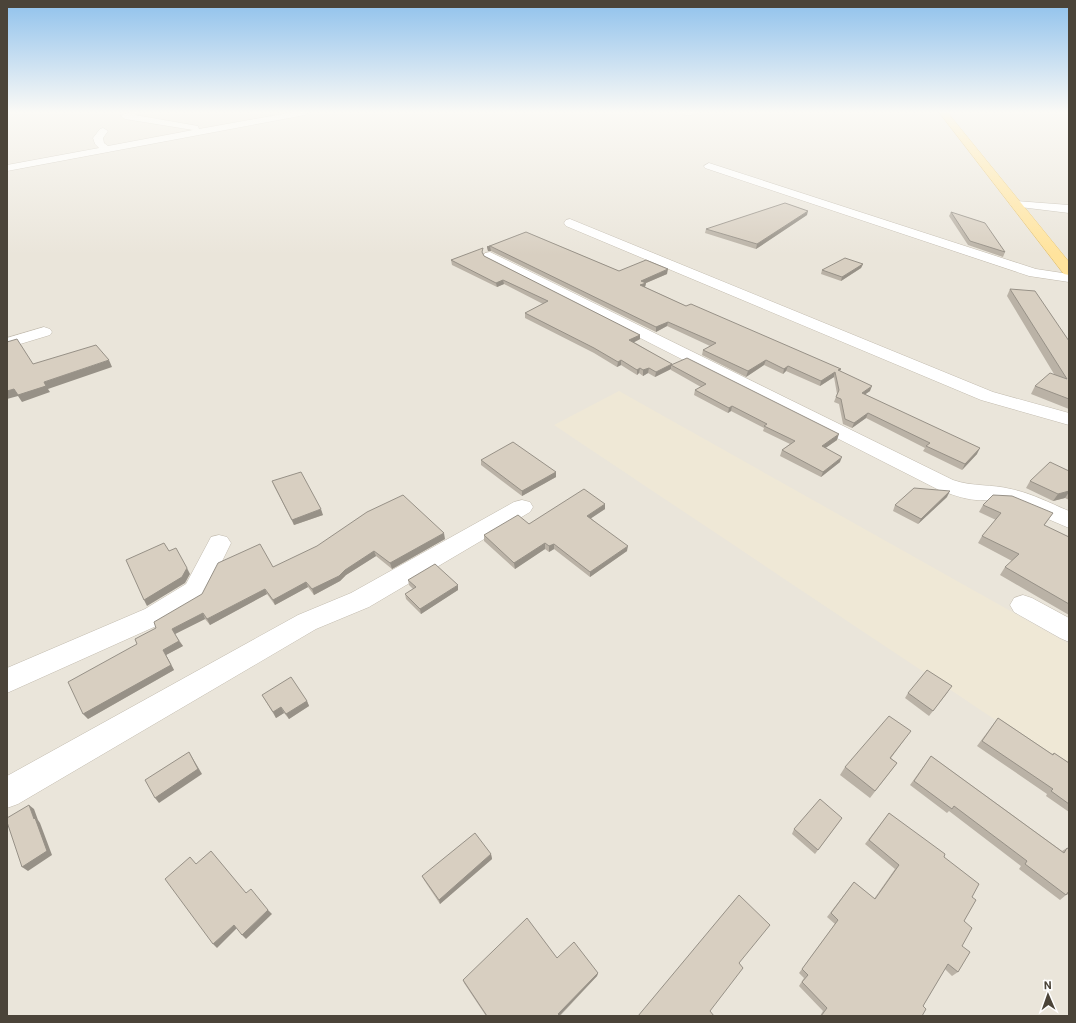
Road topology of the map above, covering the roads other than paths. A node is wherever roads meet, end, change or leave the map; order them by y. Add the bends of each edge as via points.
1 (50, 160) edge
2 (981, 160) edge
3 (709, 166) dead end
4 (7, 168) edge
5 (1016, 204) junction
6 (1067, 210) edge
7 (570, 223) dead end
8 (490, 256) dead end
9 (1069, 271) edge
10 (1069, 278) edge
11 (44, 332) dead end
12 (7, 343) edge
13 (1069, 419) edge
14 (522, 507) dead end
15 (1069, 520) edge
16 (219, 543) dead end
17 (1022, 605) dead end
18 (1069, 631) edge
19 (7, 681) edge
20 (7, 793) edge

1 - 4 street
2 - 5 main road
3 - 10 street via 1034,273
5 - 6 street
5 - 9 main road
7 - 13 street via 987,396
8 - 15 street via 946,485 976,493 1013,496
11 - 12 street
14 - 20 street via 360,600 307,622
16 - 19 street via 195,591 154,616
17 - 18 street

